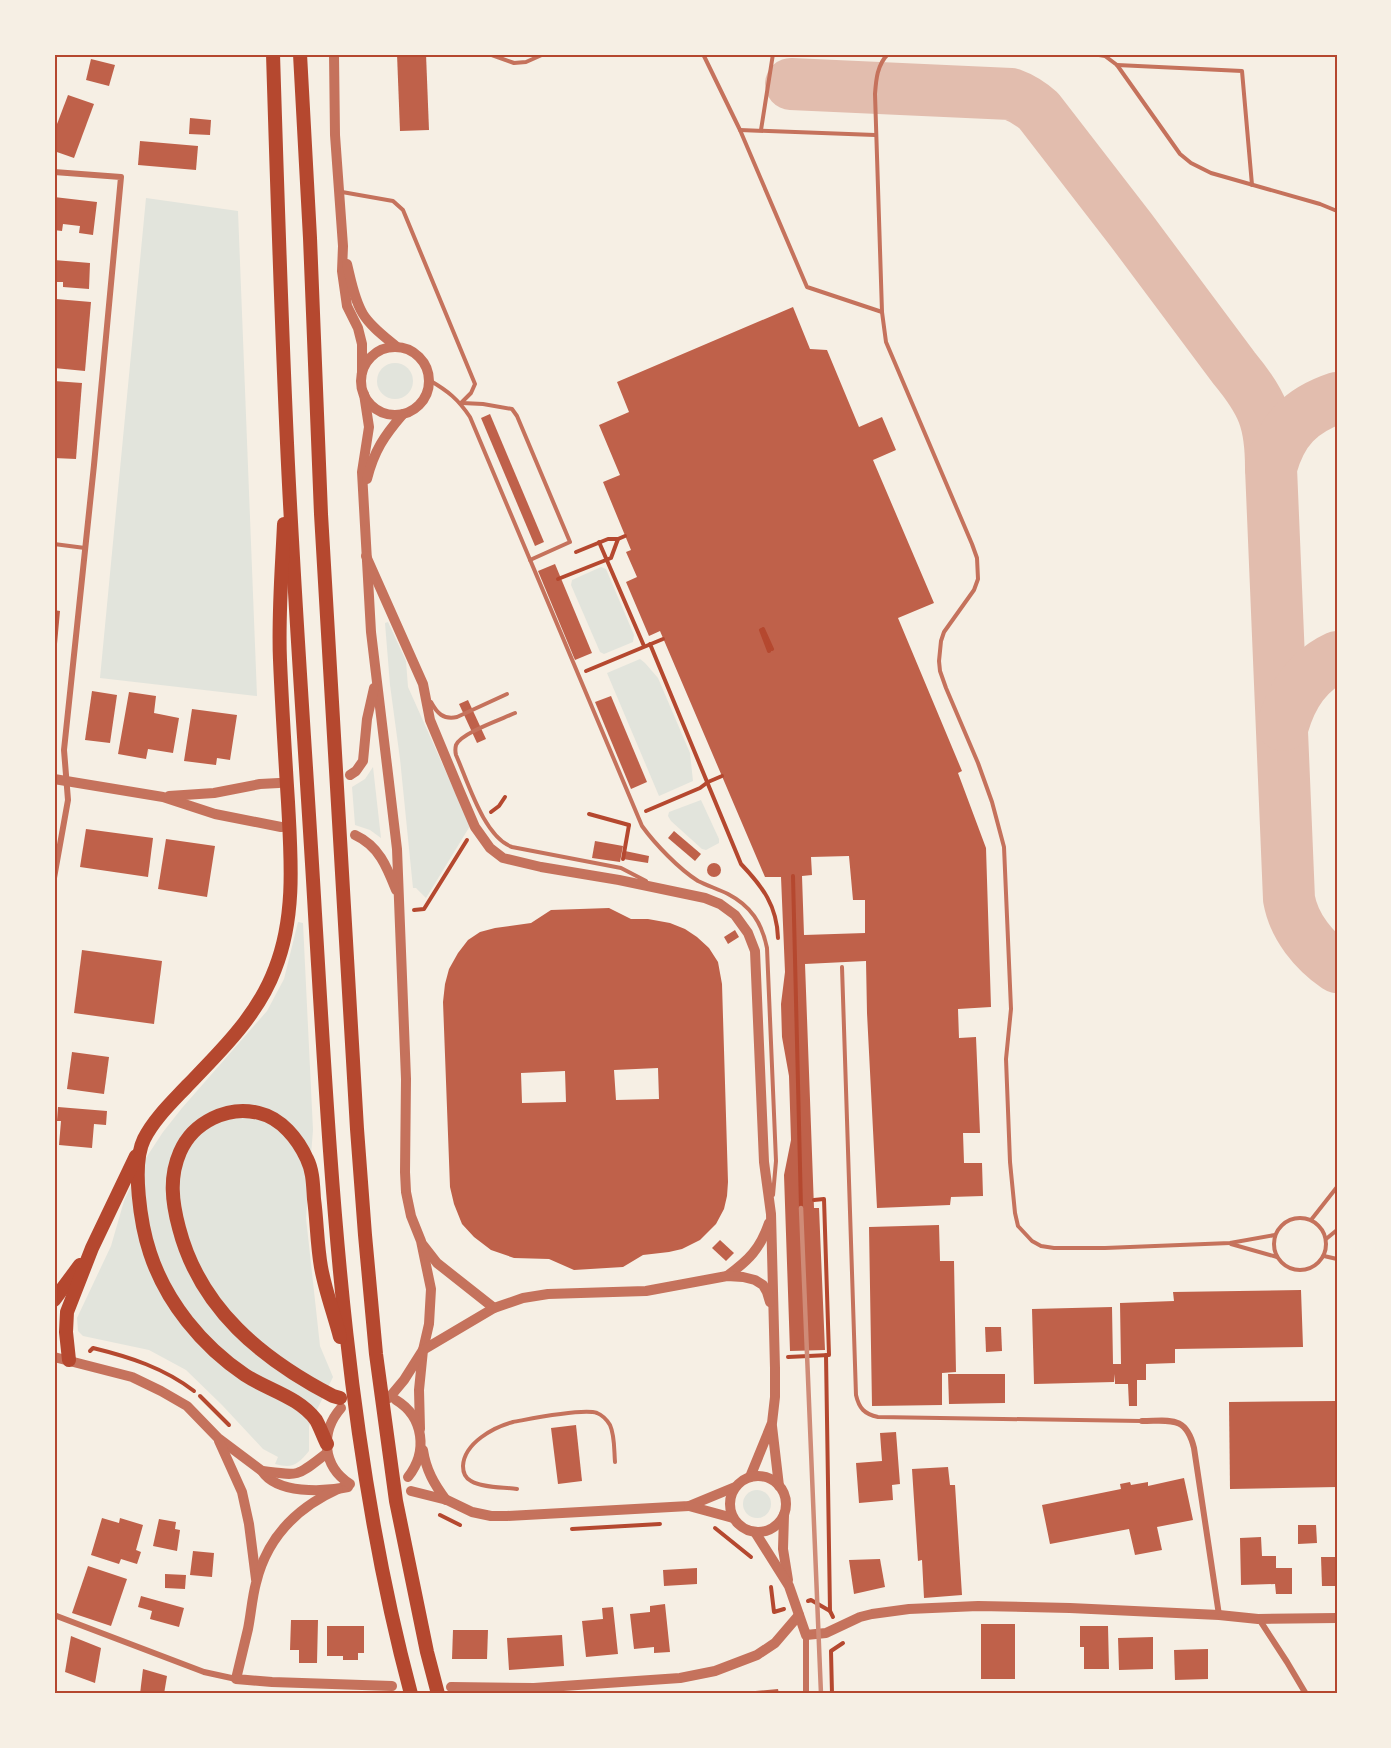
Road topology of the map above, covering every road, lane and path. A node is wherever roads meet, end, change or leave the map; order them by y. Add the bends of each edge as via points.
1 (273, 54) edge
2 (300, 54) edge
3 (334, 54) edge
4 (489, 54) edge
5 (544, 54) edge
6 (703, 54) edge
7 (773, 54) edge
8 (888, 54) edge
9 (1093, 54) edge
10 (1117, 65) junction
11 (740, 130) junction
12 (761, 130) junction
13 (875, 135) junction
14 (54, 172) edge
15 (1252, 185) junction
16 (339, 192) junction
17 (1337, 211) edge
18 (343, 246) junction
19 (882, 312) junction
20 (397, 347) junction
21 (362, 372) junction
22 (429, 380) junction
23 (364, 394) junction
24 (461, 403) junction
25 (403, 414) junction
26 (287, 447) junction
27 (362, 497) junction
28 (625, 536) dead end
29 (599, 542) dead end
30 (54, 544) edge
31 (86, 548) junction
32 (366, 556) junction
33 (530, 560) junction
34 (607, 560) junction
35 (558, 579) dead end
36 (762, 630) dead end
37 (663, 639) dead end
38 (650, 644) junction
39 (644, 646) junction
40 (771, 650) dead end
41 (577, 675) junction
42 (376, 679) junction
43 (424, 690) junction
44 (507, 694) dead end
45 (515, 713) dead end
46 (350, 775) dead end
47 (722, 776) dead end
48 (54, 779) edge
49 (67, 781) junction
50 (708, 782) junction
51 (279, 783) dead end
52 (163, 797) junction
53 (505, 797) dead end
54 (589, 814) dead end
55 (637, 815) junction
56 (483, 818) junction
57 (629, 825) junction
58 (281, 826) dead end
59 (475, 827) junction
60 (355, 836) dead end
61 (622, 861) dead end
62 (793, 876) dead end
63 (54, 878) edge
64 (657, 887) junction
65 (400, 906) junction
66 (414, 910) dead end
67 (778, 945) dead end
68 (842, 967) dead end
69 (143, 1141) junction
70 (1337, 1187) edge
71 (814, 1200) dead end
72 (801, 1208) dead end
73 (771, 1214) junction
74 (1311, 1220) junction
75 (1337, 1230) edge
76 (1275, 1235) junction
77 (1326, 1239) junction
78 (421, 1241) junction
79 (1230, 1243) junction
80 (92, 1248) junction
81 (1324, 1256) junction
82 (1277, 1257) junction
83 (1337, 1258) edge
84 (727, 1276) junction
85 (54, 1300) edge
86 (494, 1308) junction
87 (775, 1317) junction
88 (423, 1350) junction
89 (826, 1355) junction
90 (54, 1357) edge
91 (775, 1357) junction
92 (69, 1360) junction
93 (354, 1385) junction
94 (340, 1403) joint
95 (1142, 1421) joint
96 (772, 1423) junction
97 (420, 1429) junction
98 (218, 1438) junction
99 (422, 1444) junction
100 (327, 1449) junction
101 (615, 1462) dead end
102 (262, 1471) junction
103 (408, 1477) dead end
104 (750, 1477) junction
105 (779, 1486) junction
106 (345, 1487) junction
107 (517, 1488) dead end
108 (735, 1488) junction
109 (411, 1491) dead end
110 (447, 1500) junction
111 (689, 1506) junction
112 (434, 1511) dead end
113 (784, 1514) junction
114 (733, 1518) junction
115 (663, 1524) dead end
116 (706, 1524) dead end
117 (464, 1526) dead end
118 (571, 1529) dead end
119 (756, 1532) junction
120 (755, 1560) dead end
121 (256, 1582) junction
122 (771, 1585) dead end
123 (789, 1586) junction
124 (797, 1610) junction
125 (830, 1611) junction
126 (54, 1615) edge
127 (1218, 1615) junction
128 (1258, 1618) junction
129 (1337, 1618) edge
130 (839, 1628) junction
131 (806, 1635) junction
132 (236, 1679) junction
133 (392, 1686) dead end
134 (451, 1687) dead end
135 (411, 1694) edge
136 (438, 1694) edge
137 (806, 1694) edge
138 (832, 1694) edge
139 (1306, 1694) edge

1 - 26 highway
2 - 136 highway via 322,526 365,1235 396,1501
3 - 16 street
4 - 5 lane via 514,63
6 - 11 lane
7 - 12 lane
8 - 13 lane via 876,77
9 - 10 lane via 1105,56
10 - 15 lane via 1185,159 1201,169
10 - 15 lane via 1242,71
11 - 12 lane
11 - 19 lane via 807,287
12 - 13 lane
13 - 19 lane
14 - 31 street via 121,177
15 - 17 lane
16 - 18 street
16 - 24 lane via 393,201 403,210 475,384
18 - 20 street via 361,312
18 - 21 street via 344,287 362,344
19 - 79 lane via 886,342 972,544 979,569 974,590 940,642 939,661 992,802 1004,848 1011,1009 1006,1059 1010,1162 1018,1226 1032,1241 1054,1248
20 - 21 street via 379,350
20 - 22 street via 419,357
21 - 23 street
22 - 24 lane
22 - 25 street via 422,402
23 - 25 street via 379,411
23 - 27 street via 369,427
24 - 33 lane
24 - 33 lane via 512,409 517,416 570,542
25 - 27 street via 380,442
26 - 69 highway via 279,657 291,877 285,936 268,988 243,1024 168,1106
26 - 93 highway via 327,1109 341,1284
27 - 32 street
28 - 34 path via 618,539
29 - 34 path
30 - 31 lane
31 - 49 street via 64,750
32 - 42 street
32 - 43 street
33 - 41 lane
34 - 35 path
34 - 39 path
36 - 40 path
37 - 38 path
38 - 39 path
38 - 50 path
39 - 41 path
41 - 55 lane
42 - 46 street via 363,761
42 - 65 street via 398,849
43 - 44 lane via 436,711 449,718
43 - 59 street via 432,726
45 - 56 lane via 466,736 456,746 456,755
47 - 50 path
48 - 49 street
49 - 52 street
49 - 63 street via 68,800
50 - 55 path
50 - 67 path via 741,864 769,899
51 - 52 street
52 - 58 street via 215,814
53 - 56 path
54 - 57 path
55 - 57 path via 630,818
55 - 73 lane via 647,833 687,872 736,899 752,911 760,926 767,948 776,1161
56 - 64 lane via 508,846 621,868
57 - 61 path
59 - 64 street via 503,858
59 - 66 path via 424,909
60 - 65 street via 378,852 388,868
62 - 72 path
64 - 73 street via 705,898 728,909 752,940 764,1162
65 - 78 street via 406,1192
68 - 95 lane via 856,1395 862,1411 878,1417
69 - 80 highway
69 - 100 highway via 138,1170 142,1225 163,1284 184,1318 210,1348 246,1376 303,1407 316,1421
70 - 74 lane
71 - 89 path via 824,1199
73 - 84 street via 754,1254
73 - 87 street
74 - 76 lane via 1294,1218 1279,1227
74 - 77 lane via 1318,1224
75 - 77 lane
76 - 79 lane
76 - 82 lane
77 - 81 lane
78 - 86 street via 437,1263
78 - 88 street via 431,1308
79 - 82 lane
80 - 85 highway
80 - 92 highway via 67,1312
81 - 82 lane via 1311,1268 1302,1270 1285,1266
81 - 83 lane
84 - 86 street via 646,1292 548,1294
84 - 87 street via 748,1278 763,1285
86 - 88 street
87 - 91 street
88 - 97 street
88 - 97 street via 392,1399 407,1408
89 - 91 path
89 - 125 path
90 - 92 street
91 - 96 street
92 - 98 street via 148,1384 187,1406
93 - 94 highway via 321,1268 312,1178 304,1152 287,1129 260,1113 236,1112 207,1121 193,1132 180,1151 172,1188 173,1206 192,1265 210,1296 241,1333 288,1371
93 - 135 highway via 369,1502
94 - 100 street via 326,1437
95 - 127 street via 1175,1422 1189,1432
96 - 104 street
96 - 105 street
97 - 99 street
98 - 102 street
98 - 121 street via 242,1492
99 - 103 street via 419,1459
99 - 110 street via 426,1467
100 - 102 street via 299,1474
100 - 106 street
101 - 107 lane via 610,1426 595,1412 513,1422 488,1432 471,1448 463,1471 473,1482
102 - 106 street via 266,1478 291,1488
104 - 105 street via 766,1477
104 - 108 street
105 - 113 street via 785,1499
106 - 121 street via 319,1498 283,1527 274,1538
108 - 111 street
108 - 114 street via 730,1502
109 - 110 street
110 - 111 street via 472,1512 498,1516
111 - 114 street
112 - 117 path
113 - 119 street via 772,1528
113 - 123 street via 783,1549
114 - 119 street via 741,1527
115 - 118 path
116 - 120 path
119 - 123 street
121 - 132 street
122 - 124 path via 774,1612
123 - 124 street
124 - 125 path via 811,1600
124 - 131 street
124 - 134 street via 775,1643 757,1655 689,1677 534,1688
125 - 130 path
126 - 132 street via 204,1672
127 - 128 street
127 - 130 street via 966,1606 872,1614
128 - 129 street
128 - 139 street
130 - 131 street
130 - 138 path via 846,1641 831,1651
131 - 137 street
132 - 133 street

